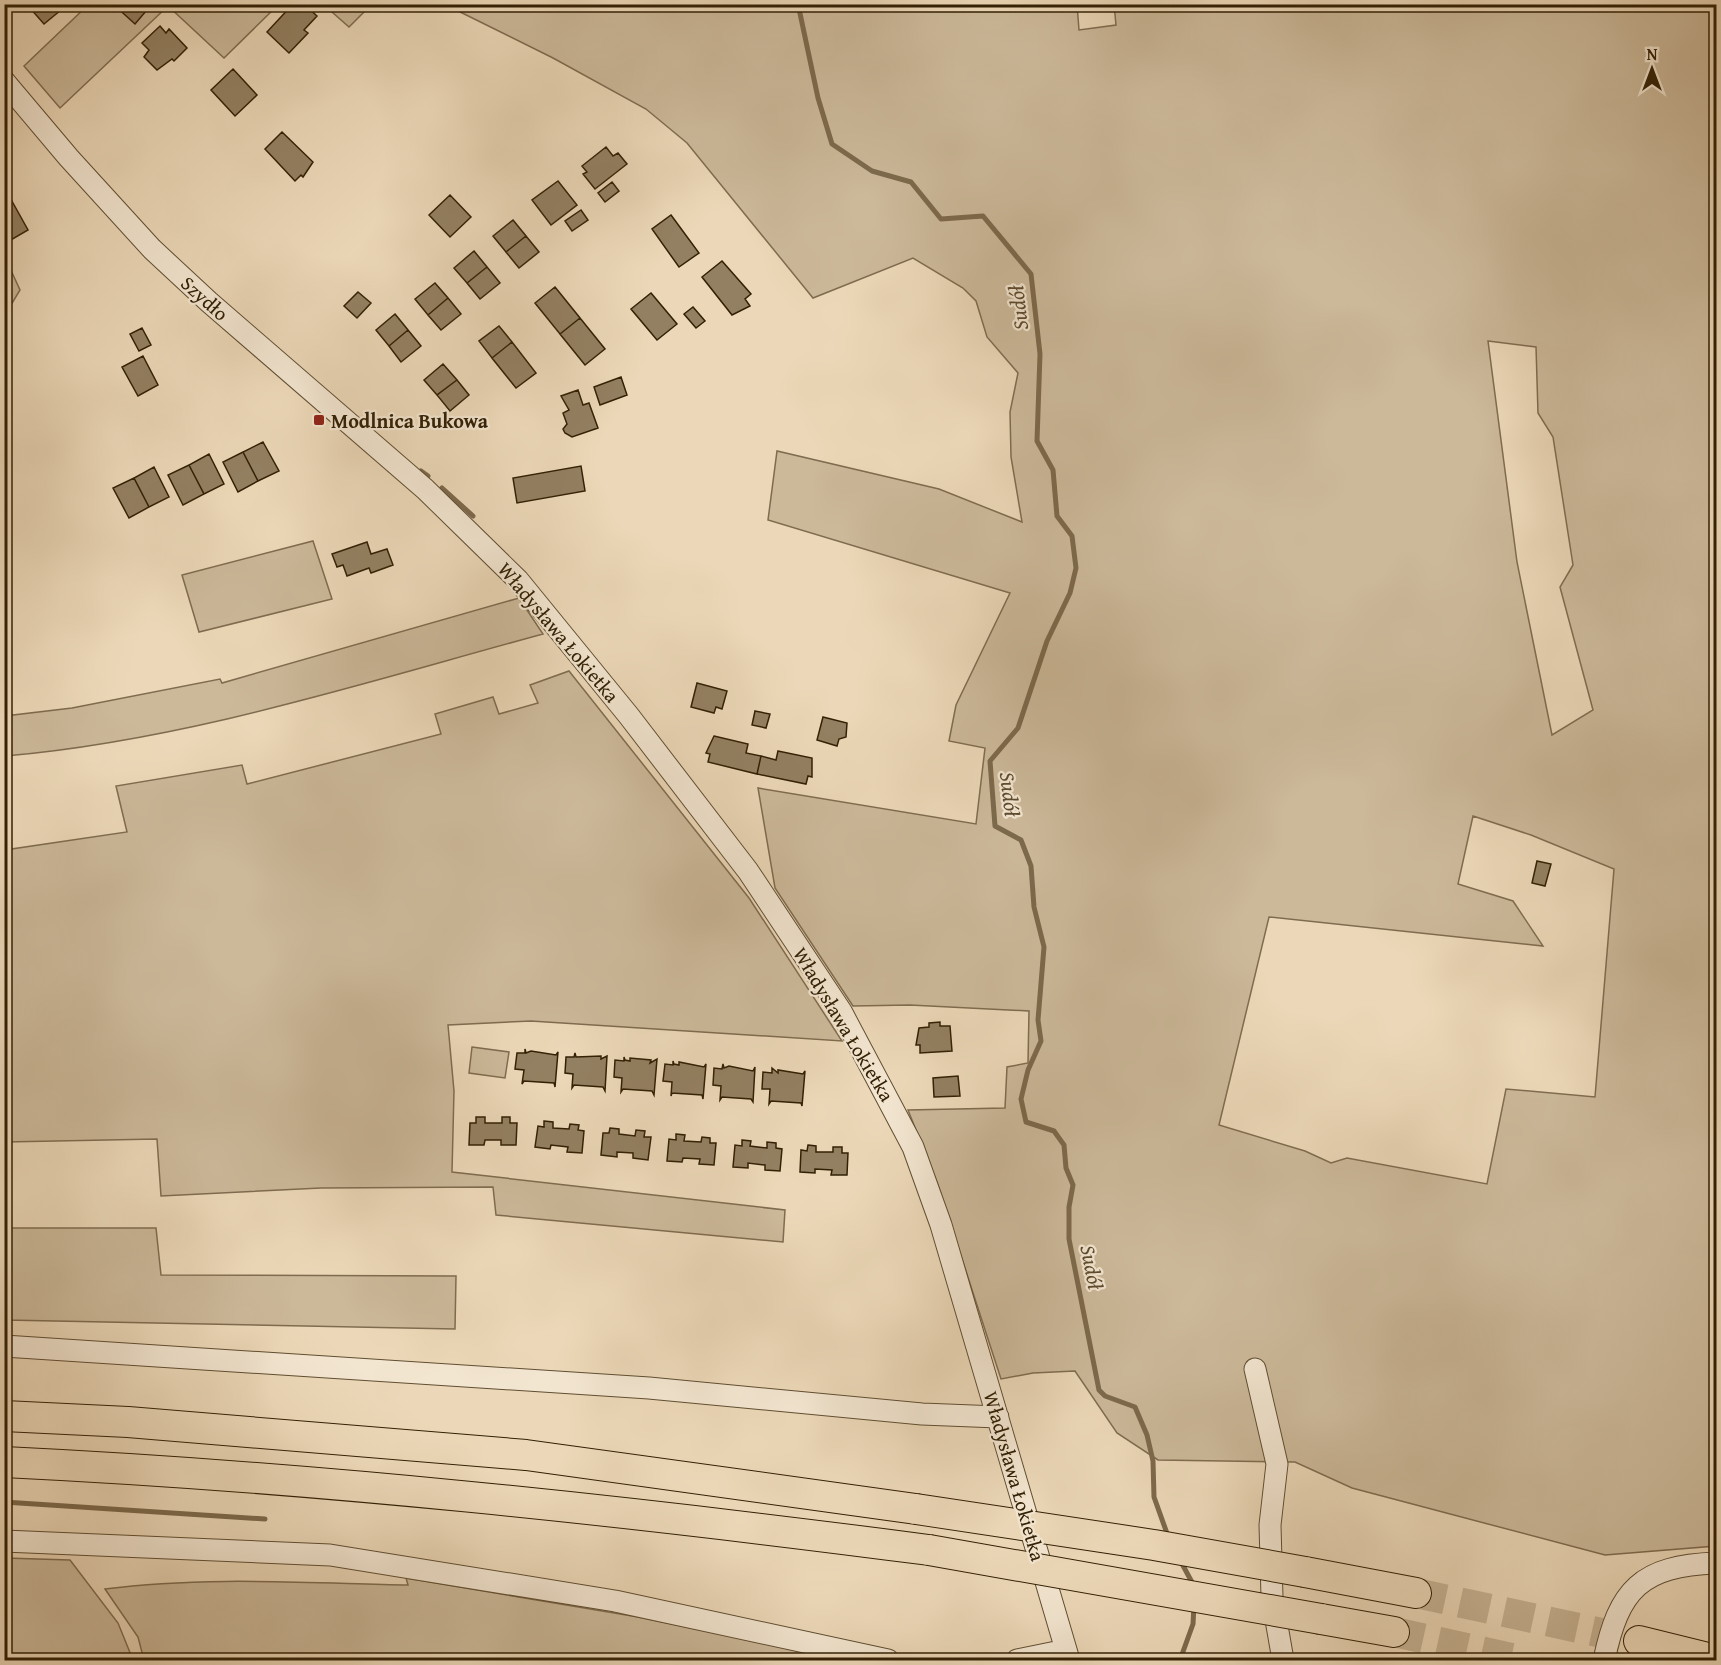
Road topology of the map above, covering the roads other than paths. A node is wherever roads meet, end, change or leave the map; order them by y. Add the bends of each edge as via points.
1 (4, 81) edge
2 (427, 493) joint
3 (4, 1346) edge
4 (1255, 1369) dead end
5 (4, 1416) edge
6 (998, 1418) junction
7 (4, 1462) edge
8 (4, 1541) edge
9 (1716, 1563) edge
10 (1416, 1593) tunnel mouth
11 (1394, 1632) tunnel mouth
12 (1639, 1641) tunnel mouth
13 (1068, 1655) edge
14 (888, 1660) edge
15 (1017, 1660) edge
16 (1283, 1660) edge
17 (1604, 1660) edge
18 (1716, 1660) edge

1 - 2 street, Szydło via 152,249
2 - 6 street, Władysława Łokietka via 518,580 629,716 748,871 841,1011 913,1147 941,1225
3 - 6 street via 637,1387
4 - 16 street via 1277,1464 1270,1525 1272,1597
5 - 10 highway, bridge via 526,1455 1143,1543
6 - 13 street, Władysława Łokietka
7 - 11 highway, bridge via 320,1483 521,1502 929,1550
8 - 14 street via 330,1555 615,1601
9 - 17 street via 1686,1564 1632,1589 1612,1625
12 - 18 highway
13 - 15 street

